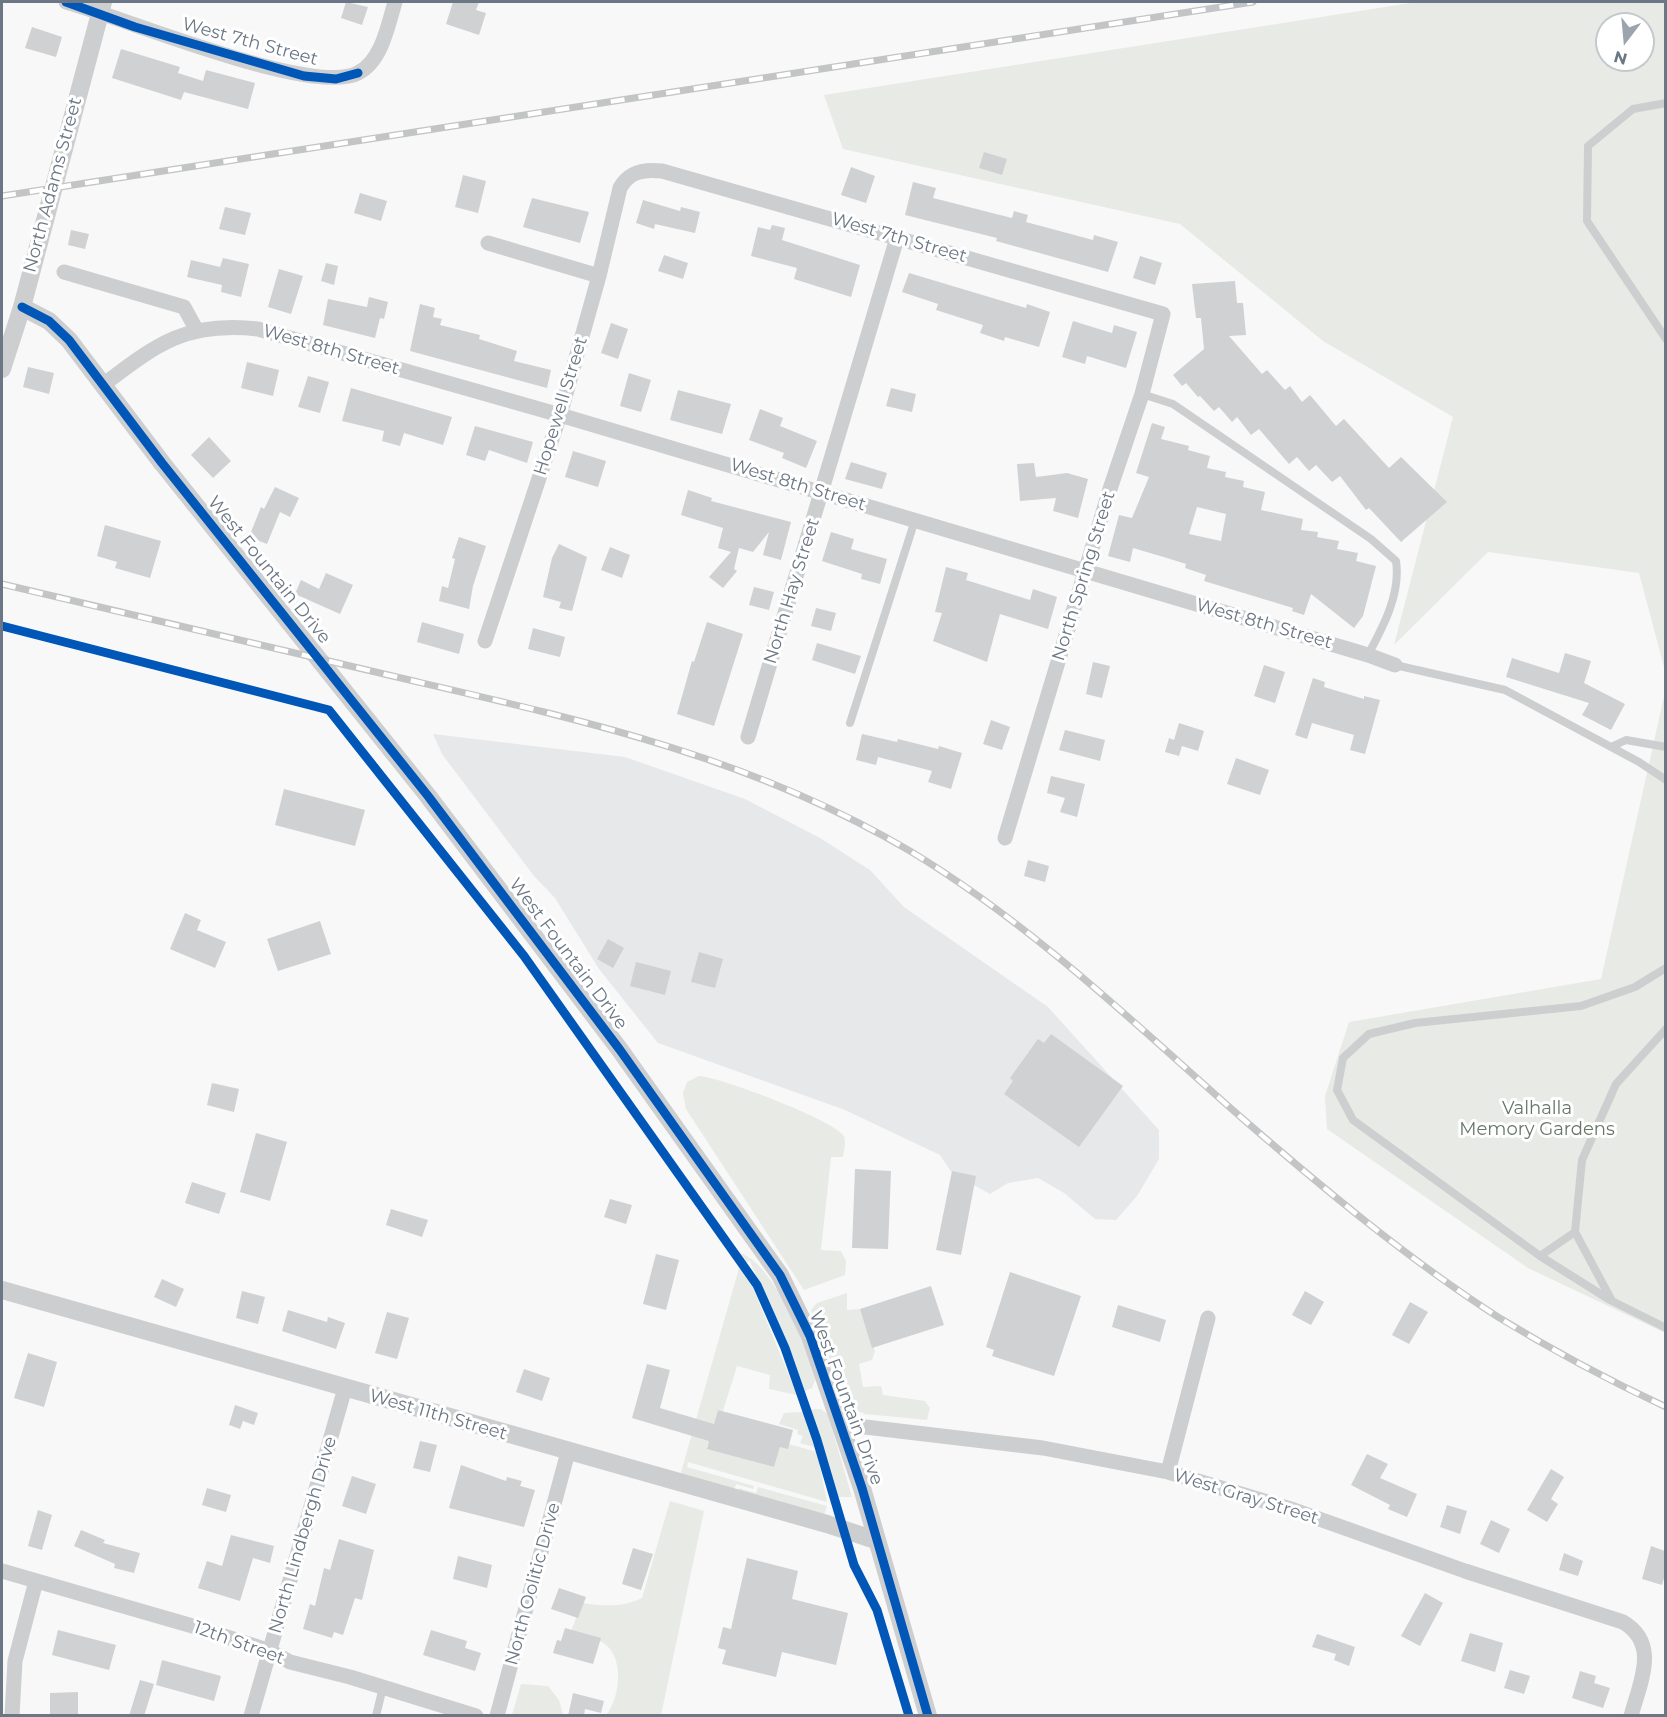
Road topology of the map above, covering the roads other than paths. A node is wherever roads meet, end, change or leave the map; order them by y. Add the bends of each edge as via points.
1 (66, 2) edge
2 (395, 2) edge
3 (102, 7) edge
4 (1665, 103) edge
5 (634, 173) joint
6 (897, 238) junction
7 (488, 243) dead end
8 (64, 272) dead end
9 (599, 276) junction
10 (22, 307) junction
11 (1163, 314) joint
12 (196, 329) junction
13 (1665, 339) edge
14 (2, 369) edge
15 (103, 385) junction
16 (1142, 394) junction
17 (560, 415) junction
18 (822, 492) junction
19 (915, 520) junction
20 (1085, 572) junction
21 (485, 641) dead end
22 (1368, 655) junction
23 (1395, 665) joint
24 (850, 723) dead end
25 (748, 737) dead end
26 (1611, 747) junction
27 (1665, 747) edge
28 (1665, 780) edge
29 (1005, 838) dead end
30 (1665, 968) edge
31 (1665, 1029) edge
32 (1575, 1232) junction
33 (1540, 1256) junction
34 (2, 1290) edge
35 (1612, 1301) junction
36 (1208, 1318) dead end
37 (1665, 1328) edge
38 (345, 1388) junction
39 (840, 1424) junction
40 (568, 1452) junction
41 (1168, 1472) junction
42 (875, 1540) junction
43 (2, 1571) edge
44 (36, 1581) junction
45 (270, 1651) junction
46 (383, 1688) junction
47 (12, 1716) edge
48 (251, 1716) edge
49 (376, 1716) edge
50 (476, 1716) edge
51 (497, 1716) edge
52 (928, 1716) edge
53 (1631, 1716) edge

1 - 3 street, West 7th Street
2 - 3 street, West 7th Street via 374,58 358,73 336,79 304,76 135,27
3 - 10 street, North Adams Street
4 - 13 lane via 1633,109 1588,146 1587,221
5 - 6 street, West 7th Street via 662,171
5 - 9 street, Hopewell Street via 620,188
6 - 11 street, West 7th Street
6 - 18 street, North Hay Street
7 - 9 street
8 - 12 street via 184,308
9 - 17 street, Hopewell Street
10 - 14 street, North Adams Street
10 - 15 street, West Fountain Drive via 49,321 69,340
11 - 16 street, North Spring Street
12 - 15 street, West 8th Street via 158,345
12 - 17 street, West 8th Street via 258,329
15 - 39 street, West Fountain Drive via 515,910 710,1175 780,1275 810,1336
16 - 20 street, North Spring Street
16 - 22 lane via 1173,404 1371,538 1396,561 1397,580 1386,622
17 - 18 street, West 8th Street
17 - 21 street, Hopewell Street
18 - 19 street, West 8th Street
18 - 25 street, North Hay Street
19 - 20 street, West 8th Street
19 - 24 lane
20 - 22 street, West 8th Street
20 - 29 street, North Spring Street
22 - 23 street, West 8th Street
23 - 26 lane via 1505,690
26 - 27 lane via 1626,740
26 - 28 lane
30 - 33 lane via 1635,987 1581,1006 1415,1023 1369,1034 1343,1058 1337,1090 1353,1120
31 - 32 lane via 1616,1084 1582,1160
32 - 33 lane
32 - 35 lane
33 - 35 lane
34 - 38 street, West 11th Street
35 - 37 lane
36 - 41 street
38 - 40 street, West 11th Street
38 - 45 street, North Lindbergh Drive
39 - 41 street, West Gray Street via 1043,1448
39 - 42 street, West Fountain Drive
40 - 42 street, West 11th Street
40 - 51 street, North Oolitic Drive
41 - 53 street, West Gray Street via 1294,1510 1623,1622 1636,1630 1647,1656
42 - 52 street, West Fountain Drive
43 - 44 street, 12th Street
44 - 45 street, 12th Street
44 - 47 street via 15,1661
45 - 46 street, 12th Street via 290,1662
45 - 48 street, North Lindbergh Drive
46 - 49 lane
46 - 50 street, 12th Street

